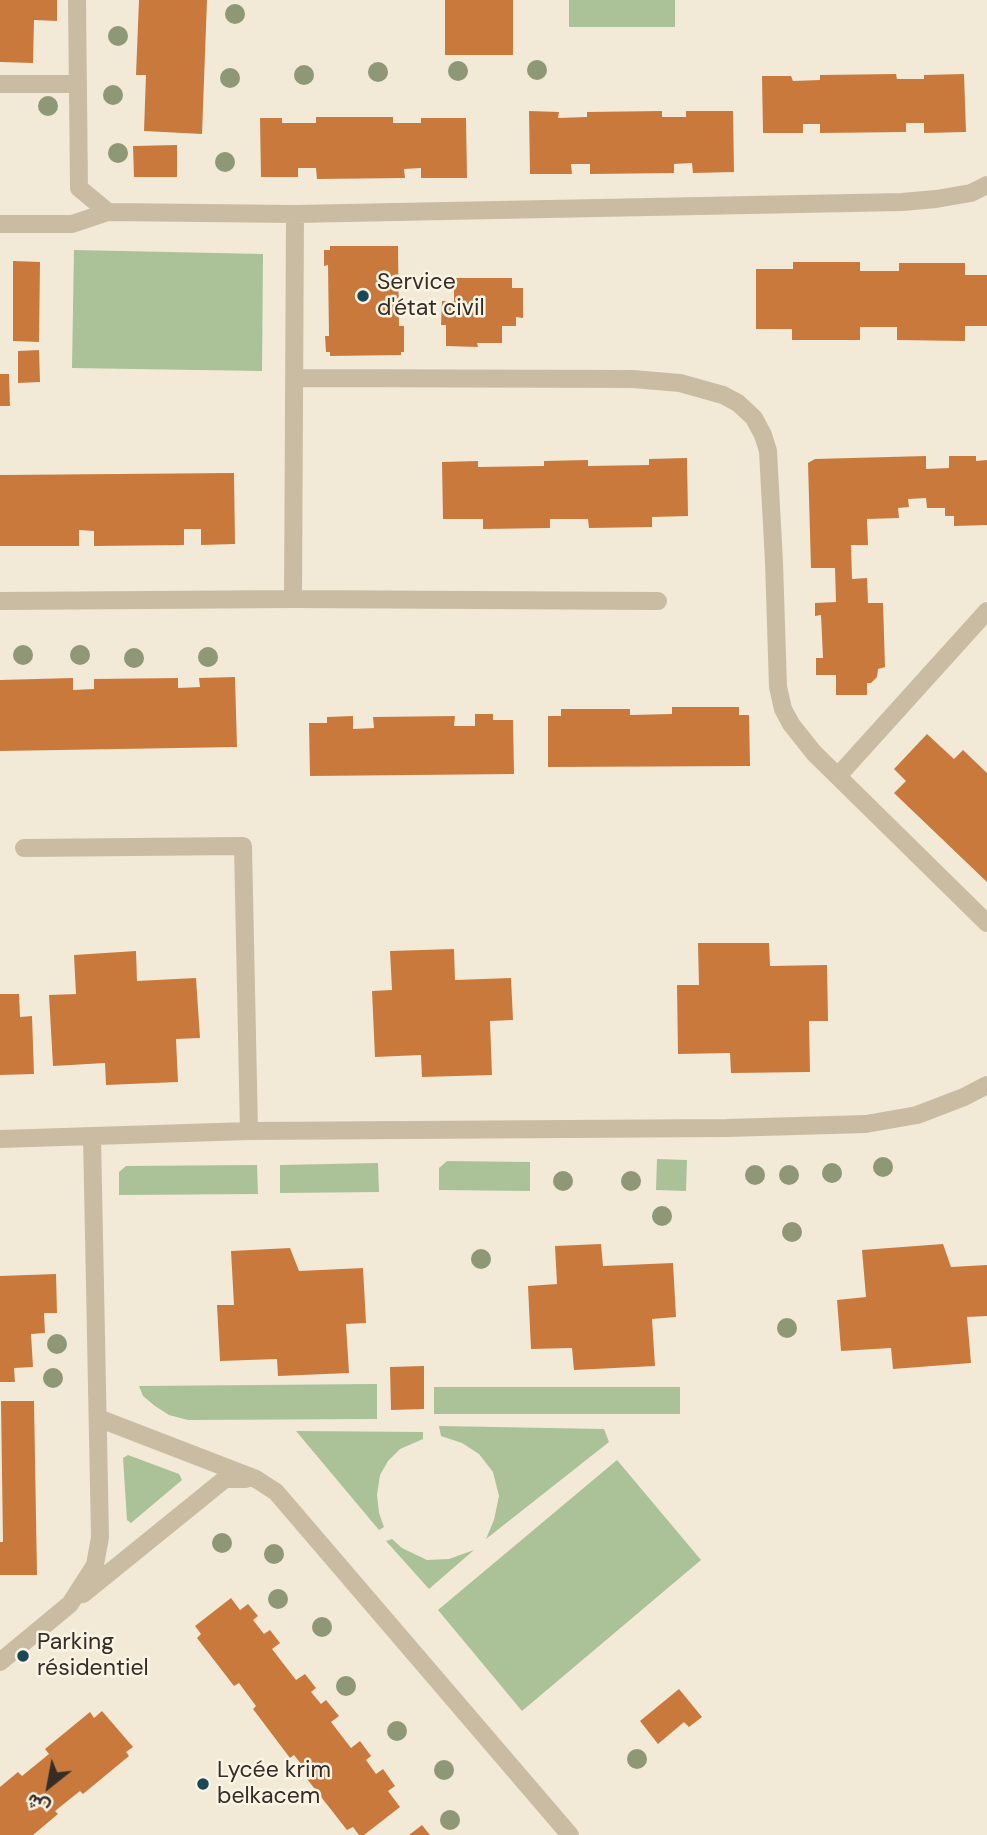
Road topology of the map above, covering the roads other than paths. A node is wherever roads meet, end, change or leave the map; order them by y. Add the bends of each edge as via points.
1 (77, 0) edge
2 (0, 84) edge
3 (77, 84) junction
4 (987, 185) edge
5 (108, 212) junction
6 (295, 214) junction
7 (0, 223) edge
8 (294, 378) junction
9 (293, 600) junction
10 (0, 601) edge
11 (658, 601) dead end
12 (987, 611) edge
13 (838, 776) junction
14 (24, 848) dead end
15 (987, 923) edge
16 (987, 1085) edge
17 (249, 1131) junction
18 (92, 1136) junction
19 (0, 1139) edge
20 (98, 1418) junction
21 (256, 1479) junction
22 (70, 1604) junction
23 (0, 1662) edge
24 (570, 1835) edge

1 - 3 street
2 - 3 street
3 - 5 street via 79,188
4 - 6 street via 971,193 902,202
5 - 6 street
5 - 7 street via 72,224
6 - 8 street
8 - 9 street
8 - 13 street via 633,379 680,383 738,403 754,418 768,451 780,698 802,739
9 - 10 street
9 - 11 street
12 - 13 street
13 - 15 street
14 - 17 street via 243,846
16 - 17 street via 929,1111 866,1124
17 - 18 street
18 - 19 street
18 - 20 street
20 - 21 street
20 - 22 street via 100,1538 95,1565
21 - 22 street via 225,1479
21 - 24 street via 276,1492
22 - 23 street

